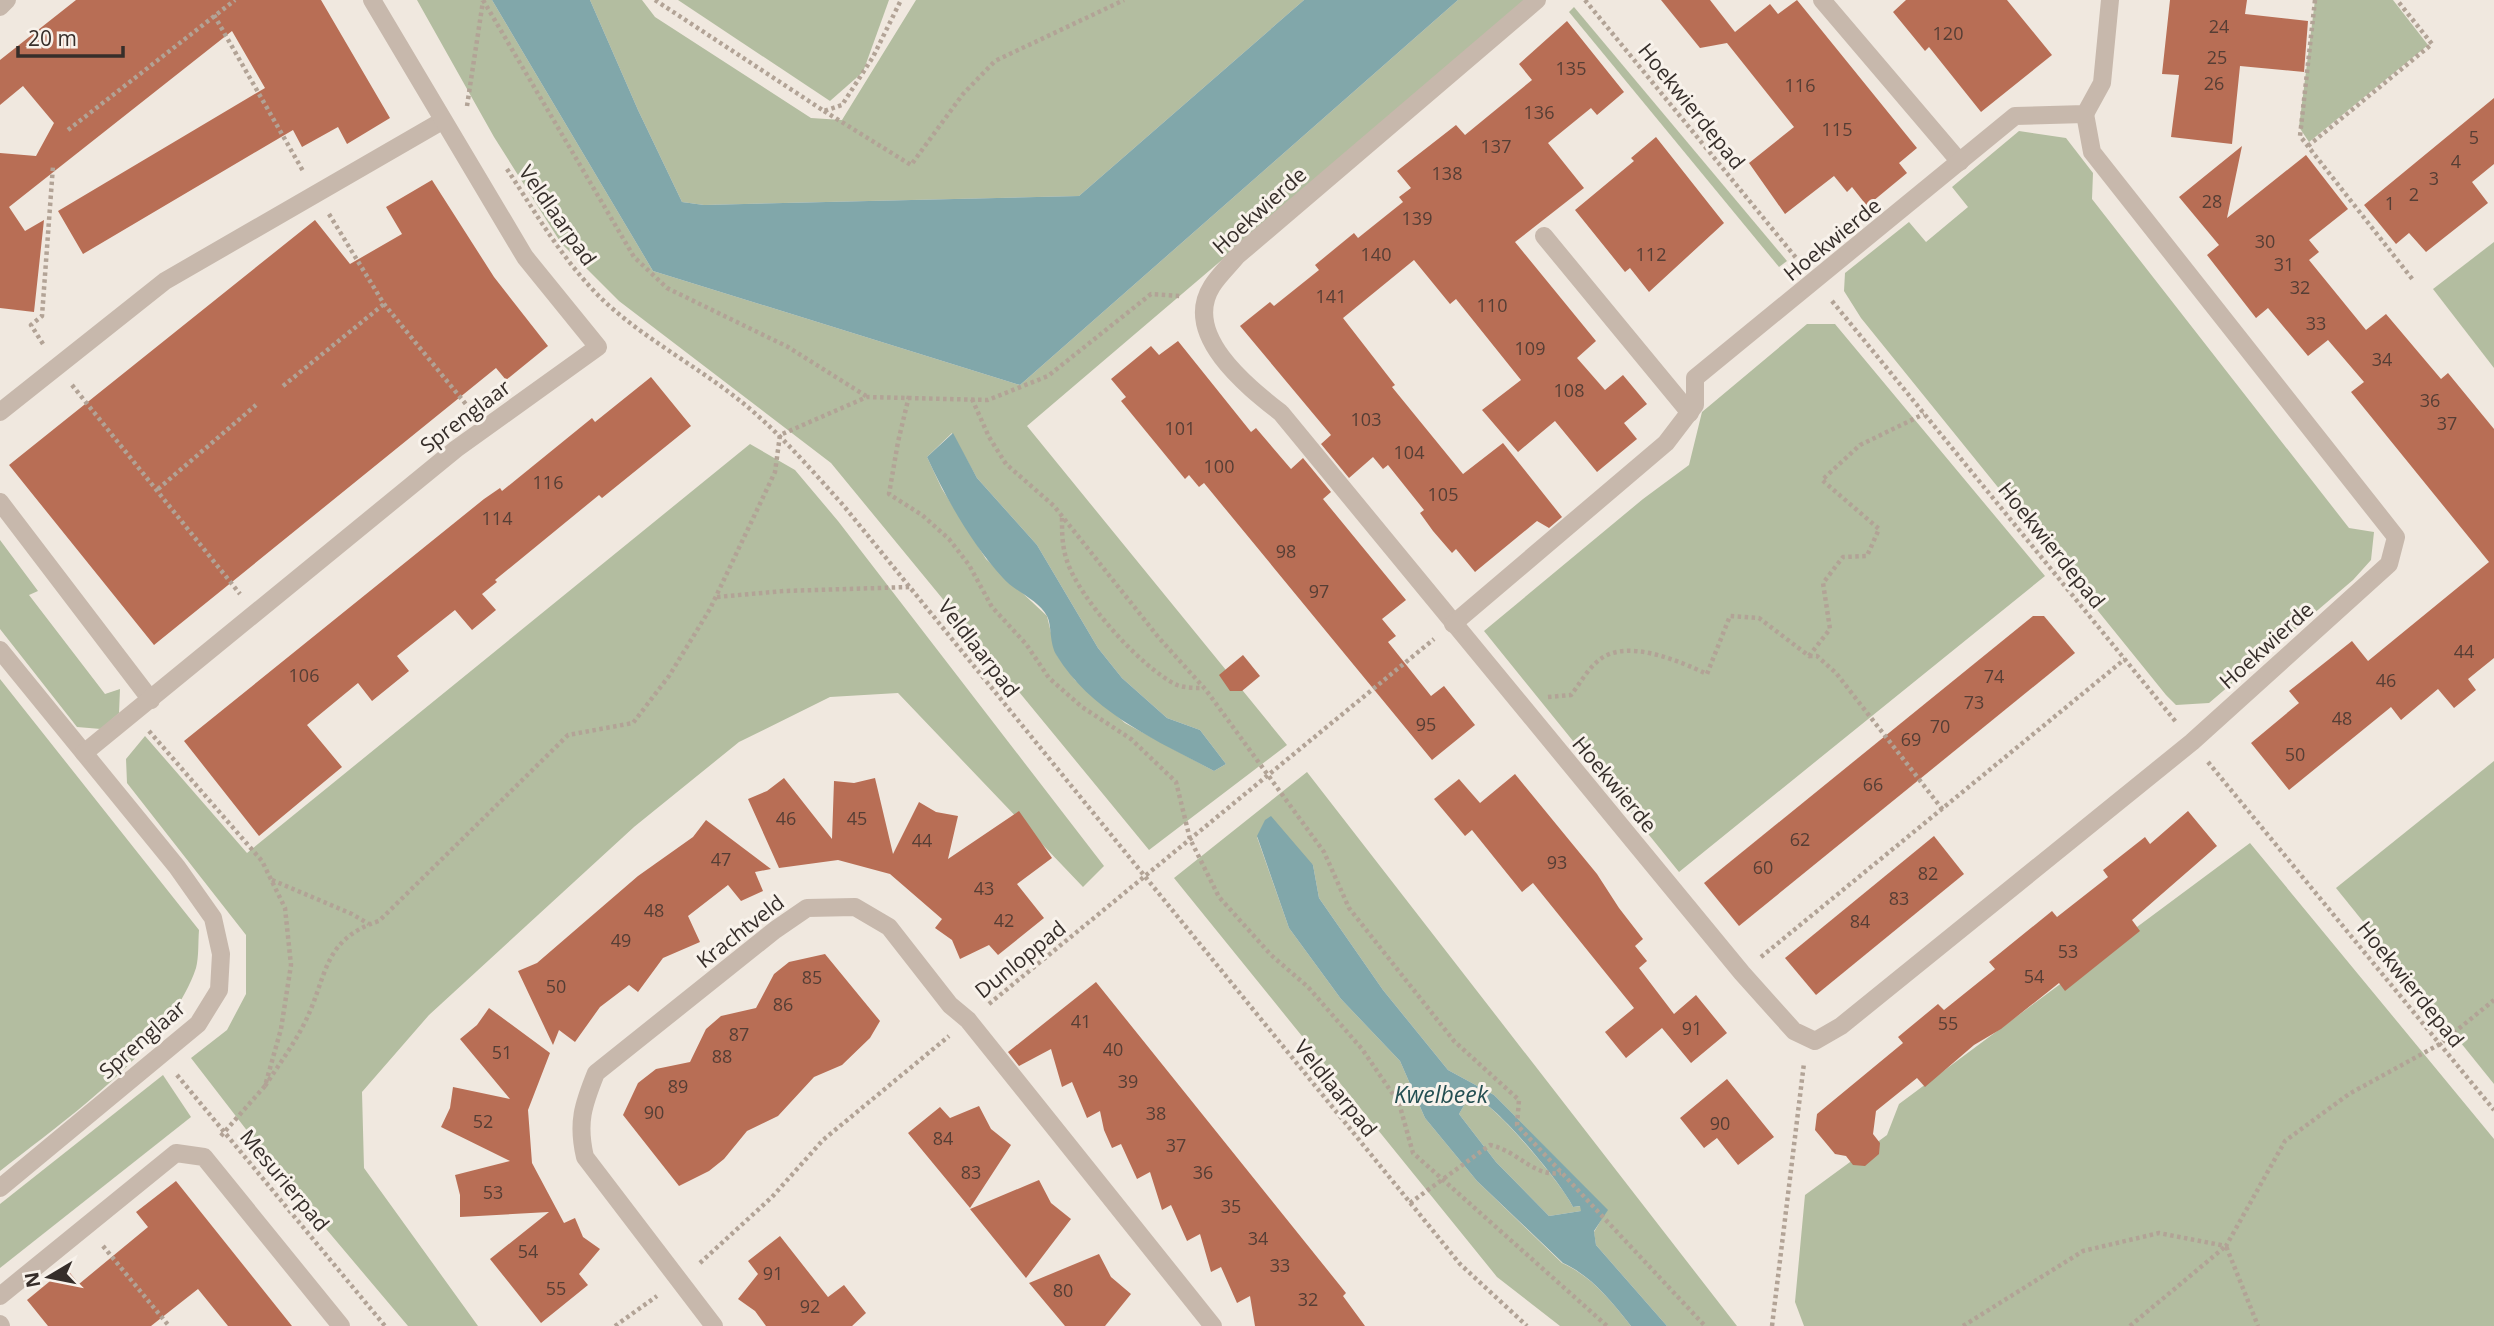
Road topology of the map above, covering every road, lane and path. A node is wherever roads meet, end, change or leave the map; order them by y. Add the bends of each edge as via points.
1 (7, 0) edge
2 (235, 0) edge
3 (372, 0) edge
4 (655, 0) edge
5 (901, 0) edge
6 (1124, 0) edge
7 (1537, 0) edge
8 (1585, 0) edge
9 (1822, 0) edge
10 (2110, 0) edge
11 (2315, 0) edge
12 (2397, 0) edge
13 (0, 7) edge
14 (214, 15) junction
15 (461, 93) dead end
16 (469, 105) junction
17 (824, 111) junction
18 (2085, 114) junction
19 (475, 116) dead end
20 (442, 121) junction
21 (68, 130) dead end
22 (2308, 146) junction
23 (503, 162) dead end
24 (1960, 162) junction
25 (53, 166) dead end
26 (316, 194) junction
27 (1544, 236) dead end
28 (2413, 280) dead end
29 (1816, 282) junction
30 (1209, 297) junction
31 (384, 304) junction
32 (57, 367) junction
33 (283, 386) dead end
34 (909, 396) junction
35 (867, 397) junction
36 (972, 399) junction
37 (256, 405) dead end
38 (0, 412) edge
39 (1690, 413) junction
40 (1924, 414) junction
41 (485, 428) junction
42 (780, 435) junction
43 (157, 489) junction
44 (0, 502) edge
45 (1062, 517) junction
46 (911, 587) junction
47 (716, 597) junction
48 (256, 614) junction
49 (1453, 624) junction
50 (0, 650) edge
51 (1809, 656) junction
52 (2124, 659) junction
53 (1205, 688) junction
54 (1514, 698) junction
55 (151, 700) junction
56 (2192, 742) junction
57 (84, 753) junction
58 (1266, 776) junction
59 (1943, 810) junction
60 (1190, 839) junction
61 (1144, 876) junction
62 (271, 880) dead end
63 (369, 925) junction
64 (1742, 973) junction
65 (2494, 1000) edge
66 (968, 1020) junction
67 (1807, 1038) junction
68 (2440, 1044) junction
69 (161, 1055) junction
70 (265, 1086) dead end
71 (2494, 1110) edge
72 (1562, 1172) junction
73 (1441, 1180) junction
74 (0, 1188) edge
75 (1410, 1203) junction
76 (87, 1227) junction
77 (2226, 1246) junction
78 (678, 1281) junction
79 (0, 1296) edge
80 (169, 1326) edge
81 (341, 1326) edge
82 (385, 1326) edge
83 (615, 1326) edge
84 (714, 1326) edge
85 (1213, 1326) edge
86 (1527, 1326) edge
87 (1606, 1326) edge
88 (1704, 1326) edge
89 (1772, 1326) edge
90 (1963, 1326) edge
91 (2130, 1326) edge
92 (2258, 1326) edge

1 - 13 street
2 - 14 path
3 - 20 street, Sprenglaar
4 - 17 path
5 - 17 path via 873,57 842,105
6 - 17 path via 995,61 963,94 911,165
7 - 30 street, Hoekwierde via 1237,256 1211,287
8 - 29 path, Hoekwierdepad
9 - 24 street
10 - 18 street via 2102,83
11 - 22 path via 2300,136
12 - 22 path via 2432,44
14 - 21 path
14 - 26 path
15 - 16 path
16 - 19 path
16 - 35 path via 483,0 634,257 667,288 788,347
18 - 24 street, Hoekwierde via 2015,116
18 - 56 street, Hoekwierde via 2092,152 2396,537 2389,564
20 - 26 street
20 - 41 street, Sprenglaar via 525,257 598,346
22 - 28 path
23 - 42 path, Veldlaarpad via 569,263 603,300
24 - 29 street, Hoekwierde
25 - 32 path via 42,316 31,325
26 - 31 path
26 - 32 street via 165,281
27 - 39 street
29 - 39 street, Hoekwierde via 1695,378 1695,405
29 - 40 path, Hoekwierdepad
30 - 36 path via 1151,294 1048,376 988,400
30 - 49 street, Hoekwierde via 1207,336 1250,391 1281,413
31 - 33 path
31 - 41 path
32 - 38 street
32 - 43 path
34 - 35 path
34 - 36 path
34 - 60 path via 890,494 949,539 992,607 1049,678 1130,739 1176,782
35 - 42 path
36 - 45 path via 1006,464
37 - 43 path
39 - 49 street via 1666,443
40 - 51 path via 1860,445 1822,480 1879,529 1867,556 1843,557 1824,583 1830,629
40 - 52 path, Hoekwierdepad
41 - 48 street, Sprenglaar
42 - 46 path, Veldlaarpad
42 - 47 path via 775,472
43 - 48 path
44 - 55 street
45 - 53 path
45 - 53 path via 1067,563 1102,618 1154,672 1181,687
46 - 47 path
46 - 61 path, Veldlaarpad
47 - 63 path via 669,676 633,723 568,735 430,874
48 - 55 street, Sprenglaar
49 - 54 street, Hoekwierde
49 - 58 path, Dunloppad
50 - 57 street, Sprenglaar
51 - 54 path via 1759,618 1730,616 1707,674 1672,658 1631,650 1599,659 1571,695
51 - 59 path via 1817,656 1836,673
52 - 56 path, Hoekwierdepad
52 - 59 path
53 - 58 path
54 - 64 street, Hoekwierde
55 - 57 street, Sprenglaar
56 - 67 street, Hoekwierde via 1841,1026 1815,1041
56 - 68 path, Hoekwierdepad
57 - 69 street, Sprenglaar via 213,918 221,954 219,990 198,1024
58 - 60 path, Dunloppad
58 - 72 path via 1324,852 1349,908 1454,1041 1519,1100 1517,1125
59 - 64 path
60 - 61 path, Dunloppad
60 - 73 path via 1219,897 1362,1049 1399,1103 1413,1153
61 - 66 path, Dunloppad
61 - 75 path, Veldlaarpad
62 - 63 path
63 - 70 path via 355,930 332,953 304,1025
64 - 67 street, Hoekwierde via 1794,1031
65 - 68 path
66 - 78 path, Dunloppad via 823,1140 727,1242
66 - 78 street, Krachtveld via 950,1005 889,927 855,907 807,908 596,1073 582,1106 585,1157
66 - 85 street, Krachtveld
67 - 89 path
68 - 71 path, Hoekwierdepad
68 - 77 path via 2349,1094 2286,1141
69 - 74 street, Sprenglaar
69 - 82 path, Mesurierpad
72 - 73 path via 1548,1175 1508,1149 1490,1145
72 - 88 path
73 - 75 path
73 - 87 path
75 - 86 path, Veldlaarpad via 1461,1264
76 - 79 street
76 - 80 path
76 - 81 street via 176,1153 204,1157
77 - 90 path via 2159,1233 2083,1251
77 - 91 path
77 - 92 path
78 - 83 path, Dunloppad
78 - 84 street, Krachtveld

